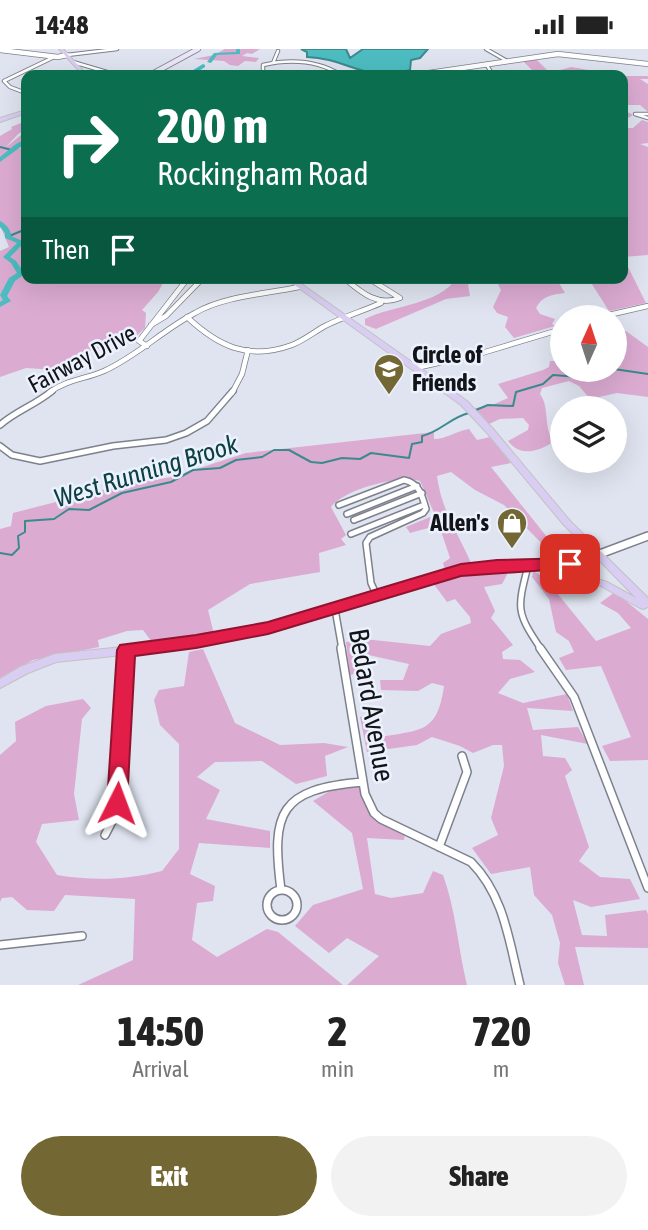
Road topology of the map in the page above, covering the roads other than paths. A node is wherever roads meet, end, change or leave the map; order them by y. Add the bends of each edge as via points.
1 (61, 49) edge
2 (117, 49) edge
3 (198, 49) edge
4 (486, 49) edge
5 (0, 50) edge
6 (278, 51) edge
7 (67, 55) junction
8 (54, 57) junction
9 (507, 61) junction
10 (73, 62) junction
11 (272, 63) junction
12 (486, 64) junction
13 (648, 64) edge
14 (27, 70) edge
15 (80, 70) edge
16 (100, 70) edge
17 (159, 70) edge
18 (262, 70) edge
19 (328, 70) edge
20 (447, 70) edge
21 (490, 70) edge
22 (21, 73) edge
23 (21, 91) edge
24 (21, 113) edge
25 (0, 120) edge
26 (181, 284) edge
27 (196, 284) edge
28 (295, 284) edge
29 (353, 284) edge
30 (378, 284) edge
31 (299, 287) junction
32 (381, 303) junction
33 (648, 306) edge
34 (627, 311) edge
35 (187, 317) junction
36 (343, 318) junction
37 (151, 325) junction
38 (550, 332) edge
39 (147, 345) junction
40 (248, 350) junction
41 (416, 368) junction
42 (0, 425) edge
43 (0, 446) edge
44 (417, 486) junction
45 (422, 493) junction
46 (339, 505) dead end
47 (424, 505) junction
48 (347, 514) dead end
49 (354, 520) dead end
50 (351, 534) dead end
51 (648, 536) edge
52 (597, 555) junction
53 (528, 566) junction
54 (542, 566) junction
55 (377, 596) junction
56 (648, 607) edge
57 (335, 610) junction
58 (126, 650) junction
59 (0, 684) edge
60 (463, 756) dead end
61 (363, 782) junction
62 (105, 835) dead end
63 (439, 847) junction
64 (648, 888) edge
65 (281, 890) junction
66 (82, 936) dead end
67 (0, 944) edge
68 (520, 985) edge

1 - 7 main road
2 - 7 street
3 - 17 main road
4 - 9 street
5 - 8 street
6 - 11 street
7 - 8 street
7 - 10 main road
8 - 14 street
9 - 12 street
9 - 13 street via 564,53
10 - 15 main road
10 - 16 street
11 - 18 street via 261,66
11 - 19 street via 309,63
12 - 20 street
12 - 21 street
22 - 23 street via 4,81
24 - 25 main road
26 - 37 street
27 - 37 street via 170,314
28 - 31 main road
29 - 32 street
30 - 32 street via 400,298
31 - 35 street, Fairway Drive via 218,305
31 - 36 main road
32 - 36 street
33 - 34 street
35 - 39 street, Fairway Drive
35 - 40 street via 213,340
36 - 40 street via 293,345
36 - 41 main road
37 - 39 street via 139,341
38 - 41 street
39 - 42 street, Fairway Drive via 109,369 58,386
40 - 43 street via 242,379 228,400 204,423 181,436 57,460 15,456
41 - 52 main road via 473,412
44 - 45 street
44 - 46 street via 404,480
44 - 48 street
45 - 47 street
45 - 49 street
47 - 50 street
47 - 55 street via 423,513 366,543
51 - 52 street
52 - 54 main road via 570,564
52 - 56 main road
53 - 54 main road
53 - 55 main road via 461,570
53 - 64 street via 519,602 522,621 574,697
54 - 56 main road via 604,584
55 - 57 main road
57 - 58 main road via 244,633
57 - 61 street, Bedard Avenue
58 - 59 main road via 55,658
58 - 62 street via 117,812
60 - 63 street via 467,772
61 - 63 street, Bedard Avenue via 370,806 381,820
61 - 65 street via 318,787 287,809 276,835
63 - 68 street, Bedard Avenue via 471,862 490,881
65 - 65 street via 272,893 266,906 273,918 284,920 294,915 299,905 296,896
66 - 67 street

